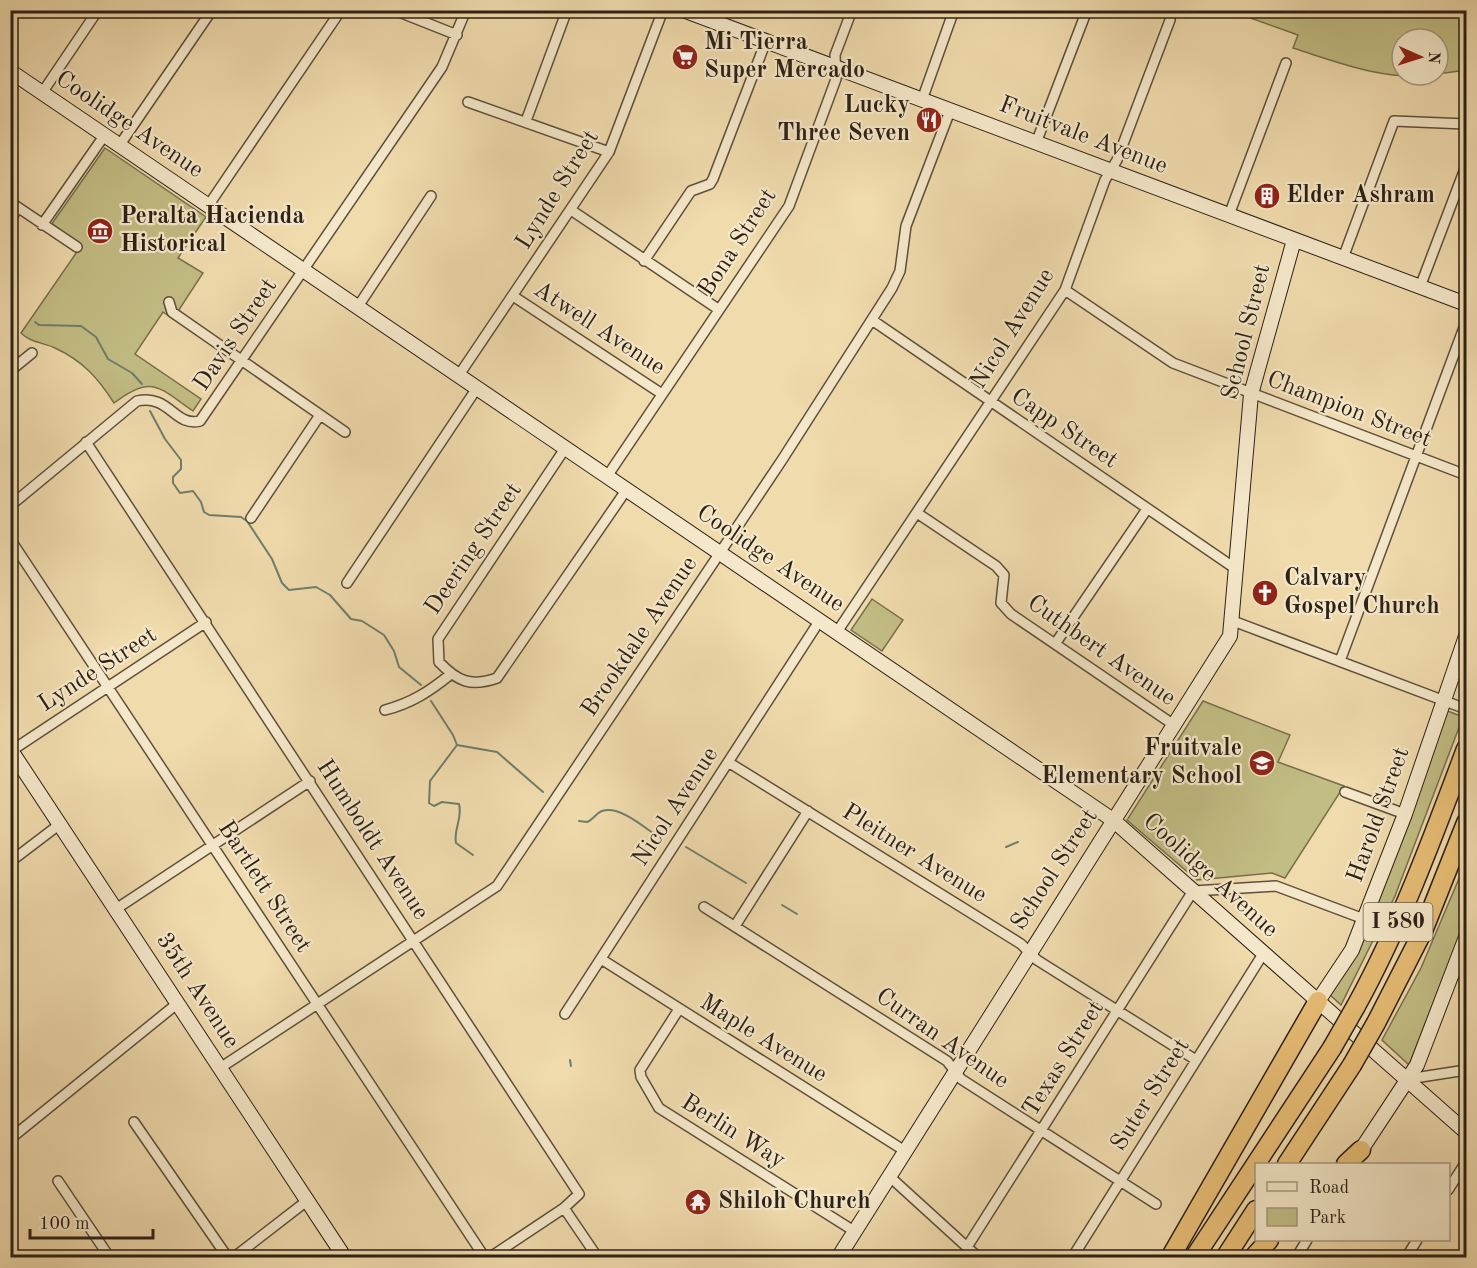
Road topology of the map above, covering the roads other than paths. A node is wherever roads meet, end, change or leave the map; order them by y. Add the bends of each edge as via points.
1 (98, 10) edge
2 (212, 10) edge
3 (341, 10) edge
4 (394, 10) edge
5 (466, 10) edge
6 (567, 10) edge
7 (663, 10) edge
8 (683, 10) edge
9 (852, 10) edge
10 (954, 10) edge
11 (1088, 10) edge
12 (1170, 20) dead end
13 (456, 35) junction
14 (766, 42) junction
15 (1286, 63) dead end
16 (836, 68) junction
17 (10, 71) edge
18 (42, 93) junction
19 (922, 100) junction
20 (468, 102) dead end
21 (950, 111) junction
22 (526, 121) junction
23 (1467, 123) edge
24 (104, 136) junction
25 (1036, 143) junction
26 (119, 146) junction
27 (609, 152) junction
28 (1467, 166) edge
29 (1110, 171) junction
30 (431, 196) dead end
31 (14, 205) edge
32 (208, 206) junction
33 (571, 210) junction
34 (1229, 215) junction
35 (10, 220) edge
36 (42, 225) junction
37 (1294, 240) junction
38 (77, 247) dead end
39 (1342, 258) junction
40 (644, 261) junction
41 (303, 272) junction
42 (1420, 287) junction
43 (1065, 290) junction
44 (513, 296) junction
45 (169, 302) dead end
46 (1467, 304) edge
47 (357, 308) junction
48 (718, 309) junction
49 (872, 320) junction
50 (1467, 322) edge
51 (32, 353) dead end
52 (242, 360) junction
53 (10, 371) edge
54 (459, 375) junction
55 (477, 388) junction
56 (662, 394) junction
57 (1251, 394) junction
58 (990, 403) junction
59 (320, 415) junction
60 (345, 432) dead end
61 (86, 442) junction
62 (566, 447) junction
63 (1416, 456) junction
64 (608, 475) junction
65 (1467, 475) edge
66 (627, 489) junction
67 (10, 506) edge
68 (1147, 509) junction
69 (917, 513) junction
70 (251, 518) dead end
71 (10, 539) edge
72 (720, 552) junction
73 (1236, 569) junction
74 (347, 583) dead end
75 (820, 620) junction
76 (1233, 621) junction
77 (206, 622) junction
78 (837, 632) junction
79 (1467, 636) edge
80 (1055, 644) junction
81 (1340, 661) junction
82 (451, 674) junction
83 (108, 687) junction
84 (1443, 700) junction
85 (1462, 707) edge
86 (385, 710) dead end
87 (1174, 724) junction
88 (1467, 749) edge
89 (11, 750) edge
90 (728, 762) junction
91 (310, 781) junction
92 (1345, 792) dead end
93 (808, 811) junction
94 (1405, 814) junction
95 (1113, 820) junction
96 (1467, 823) edge
97 (60, 824) junction
98 (213, 846) junction
99 (10, 862) edge
100 (1194, 891) junction
101 (704, 908) dead end
102 (116, 909) junction
103 (1364, 919) junction
104 (735, 926) junction
105 (1467, 937) edge
106 (414, 939) junction
107 (1029, 952) junction
108 (1263, 954) junction
109 (1463, 958) edge
110 (601, 959) junction
111 (1318, 1001) junction
112 (178, 1003) junction
113 (318, 1004) junction
114 (679, 1009) junction
115 (1117, 1011) junction
116 (565, 1014) dead end
117 (1196, 1060) junction
118 (220, 1068) junction
119 (955, 1070) junction
120 (1467, 1070) edge
121 (1408, 1079) junction
122 (134, 1122) dead end
123 (1042, 1130) junction
124 (1467, 1132) edge
125 (10, 1139) edge
126 (905, 1151) junction
127 (1357, 1157) edge
128 (1467, 1162) edge
129 (1256, 1163) edge
130 (1288, 1163) edge
131 (1255, 1165) edge
132 (889, 1176) junction
133 (1121, 1180) junction
134 (58, 1181) dead end
135 (1450, 1188) edge
136 (308, 1200) junction
137 (1156, 1204) dead end
138 (564, 1208) junction
139 (1255, 1213) edge
140 (854, 1231) junction
141 (1267, 1241) edge
142 (1306, 1241) edge
143 (1416, 1241) edge
144 (967, 1247) junction
145 (110, 1257) edge
146 (228, 1257) edge
147 (233, 1257) edge
148 (345, 1257) edge
149 (487, 1257) edge
150 (598, 1257) edge
151 (838, 1257) edge
152 (979, 1257) edge
153 (1072, 1257) edge
154 (1170, 1257) edge
155 (1194, 1257) edge
156 (1225, 1257) edge
157 (1253, 1257) edge
158 (1296, 1257) edge
159 (1406, 1257) edge

1 - 18 street
2 - 26 street
3 - 32 street
4 - 13 street
5 - 13 street, Davis Street
6 - 22 street
7 - 27 street, Lynde Street
8 - 14 street, Fruitvale Avenue
9 - 16 street, Bona Street via 835,55
10 - 19 street
11 - 25 street
12 - 29 street, Nicol Avenue
13 - 41 street, Davis Street via 442,67
14 - 16 street, Fruitvale Avenue
14 - 40 street via 713,179 691,191
15 - 34 street
16 - 19 street, Fruitvale Avenue
16 - 48 street, Bona Street via 836,79 789,206
17 - 18 street, Coolidge Avenue
18 - 24 street, Coolidge Avenue
19 - 21 street, Fruitvale Avenue
20 - 22 street
21 - 25 street, Fruitvale Avenue
21 - 49 street, Brookdale Avenue via 906,226 900,271
22 - 27 street
23 - 39 street via 1394,121
24 - 26 street, Coolidge Avenue
24 - 36 street
25 - 29 street, Fruitvale Avenue
26 - 32 street, Coolidge Avenue
27 - 33 street, Lynde Street
28 - 42 street
29 - 34 street, Fruitvale Avenue
29 - 43 street, Nicol Avenue
30 - 47 street
31 - 35 street
31 - 36 street
32 - 41 street, Coolidge Avenue
33 - 40 street
33 - 44 street, Lynde Street
34 - 37 street, Fruitvale Avenue
36 - 38 street
37 - 39 street, Fruitvale Avenue
37 - 57 street, School Street
39 - 42 street, Fruitvale Avenue
40 - 48 street
41 - 47 street, Coolidge Avenue
41 - 52 street, Davis Street
42 - 46 street, Fruitvale Avenue
43 - 57 street, Champion Street via 1173,363
43 - 58 street, Nicol Avenue
44 - 54 street, Lynde Street
44 - 56 street, Atwell Avenue
45 - 52 street via 172,312
47 - 54 street, Coolidge Avenue
48 - 56 street, Bona Street
49 - 58 street, Capp Street
49 - 72 street, Brookdale Avenue
50 - 63 street
51 - 53 street
52 - 59 street
52 - 61 street, Davis Street via 200,422 186,421 148,398 137,400
54 - 55 street, Coolidge Avenue
55 - 62 street, Coolidge Avenue
55 - 74 street
56 - 64 street, Bona Street
57 - 63 street, Champion Street
57 - 73 street, School Street
58 - 68 street, Capp Street
58 - 69 street, Nicol Avenue
59 - 60 street
59 - 70 street
61 - 67 street, Davis Street
61 - 77 street, Humboldt Avenue
62 - 64 street, Coolidge Avenue
62 - 82 street, Deering Street via 438,639 439,662
63 - 65 street, Champion Street
63 - 81 street
64 - 66 street, Coolidge Avenue
66 - 72 street, Coolidge Avenue
66 - 82 street via 497,678 478,684
68 - 73 street, Capp Street
68 - 80 street
69 - 78 street, Nicol Avenue
69 - 80 street, Cuthbert Avenue via 996,566 1004,575 1001,603
71 - 83 street, Bartlett Street
72 - 75 street, Coolidge Avenue
72 - 106 street, Brookdale Avenue via 497,886
73 - 76 street, School Street
75 - 78 street, Coolidge Avenue
75 - 90 street, Nicol Avenue
76 - 81 street
76 - 87 street, School Street via 1230,636
77 - 83 street, Lynde Street
77 - 91 street, Humboldt Avenue
78 - 95 street, Coolidge Avenue
79 - 84 street, Harold Street
80 - 87 street, Cuthbert Avenue
81 - 84 street
82 - 86 street via 426,694
83 - 89 street, Lynde Street
83 - 98 street, Bartlett Street
84 - 85 street
84 - 94 street, Harold Street
87 - 95 street, School Street
88 - 129 highway, I 580, bridge via 1418,876 1378,965 1332,1048
89 - 97 street, 35th Avenue
90 - 93 street, Pleitner Avenue
90 - 110 street, Nicol Avenue
91 - 98 street
91 - 106 street, Humboldt Avenue
92 - 94 street
93 - 104 street
93 - 107 street, Pleitner Avenue
94 - 103 street, Harold Street
95 - 100 street, Coolidge Avenue
95 - 107 street, School Street
96 - 130 highway, I 580, bridge via 1423,931 1376,1023
97 - 99 street
97 - 102 street, 35th Avenue
98 - 102 street
98 - 113 street, Bartlett Street
100 - 103 street via 1276,886
100 - 108 street, Coolidge Avenue
100 - 115 street, Texas Street
101 - 104 street, Curran Avenue
102 - 112 street, 35th Avenue
103 - 111 street, Harold Street via 1352,950
104 - 119 street, Curran Avenue via 948,1061
105 - 109 street
106 - 113 street, Brookdale Avenue
106 - 138 street, Humboldt Avenue via 579,1194
107 - 115 street, Pleitner Avenue
107 - 119 street, School Street
108 - 111 street, Coolidge Avenue
108 - 117 street, Suter Street
109 - 121 street
110 - 114 street, Maple Avenue
110 - 116 street, Nicol Avenue
111 - 121 street, Coolidge Avenue
111 - 154 highway
112 - 118 street, 35th Avenue
112 - 125 street
113 - 118 street, Brookdale Avenue
113 - 149 street, Bartlett Street
114 - 126 street, Maple Avenue
114 - 140 street, Berlin Way via 640,1070 659,1108
115 - 117 street, Pleitner Avenue
115 - 123 street, Texas Street
117 - 133 street, Suter Street
118 - 136 street, 35th Avenue
119 - 123 street, Curran Avenue via 961,1079
119 - 126 street, School Street
120 - 121 street
121 - 124 street, Coolidge Avenue
121 - 127 street
122 - 146 street
123 - 133 street, Curran Avenue
123 - 144 street, Texas Street
126 - 132 street, School Street
128 - 135 street
131 - 155 highway, I 580, bridge
132 - 140 street, School Street
132 - 144 street
133 - 137 street, Curran Avenue
133 - 153 street, Suter Street
134 - 145 street
136 - 147 street
136 - 148 street, 35th Avenue
138 - 149 street
138 - 150 street
139 - 156 highway
140 - 151 street, School Street
141 - 157 highway
142 - 158 street
143 - 159 street
144 - 152 street

